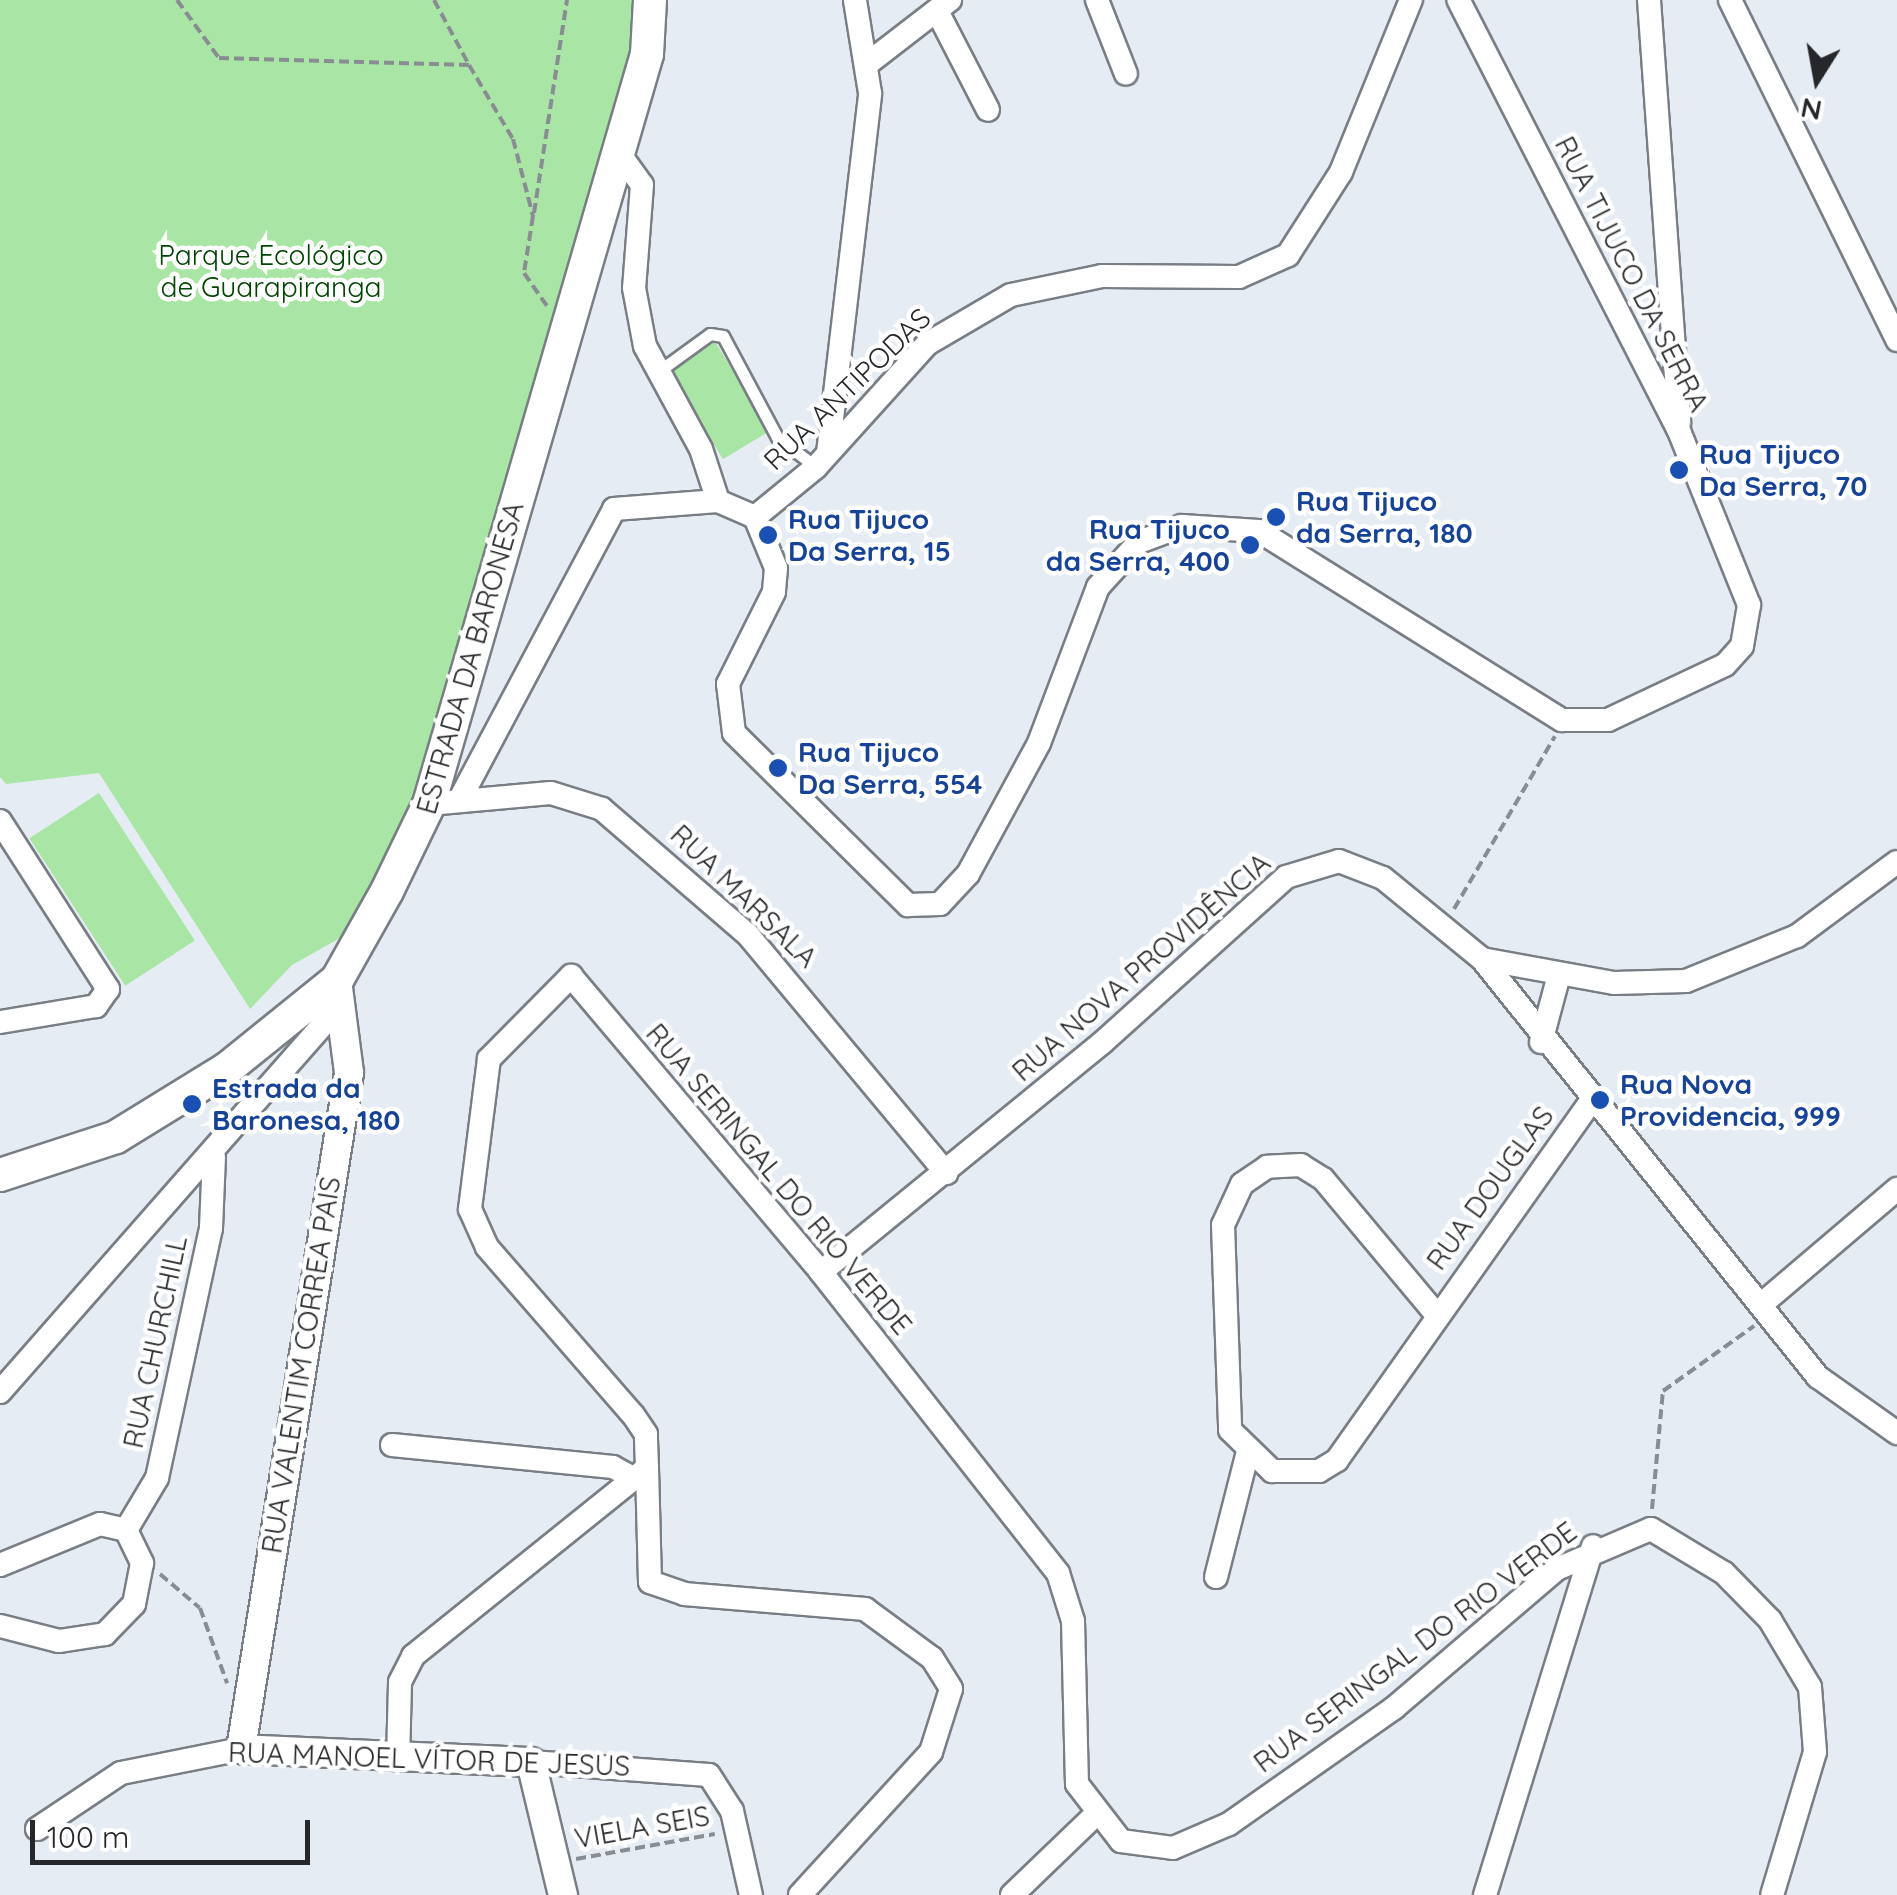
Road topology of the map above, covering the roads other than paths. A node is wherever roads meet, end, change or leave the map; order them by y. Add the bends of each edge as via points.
1 (650, 0) edge
2 (854, 0) edge
3 (1098, 0) edge
4 (1412, 0) edge
5 (1458, 0) edge
6 (1649, 0) edge
7 (1730, 0) edge
8 (944, 5) edge
9 (871, 61) junction
10 (1126, 74) dead end
11 (988, 110) dead end
12 (616, 149) junction
13 (1897, 340) edge
14 (656, 373) junction
15 (1680, 430) junction
16 (822, 460) junction
17 (718, 501) junction
18 (755, 517) junction
19 (444, 802) junction
20 (0, 821) edge
21 (8, 844) edge
22 (1897, 862) edge
23 (1482, 959) junction
24 (1559, 975) junction
25 (339, 992) junction
26 (0, 1022) edge
27 (1541, 1042) junction
28 (1593, 1098) junction
29 (214, 1157) junction
30 (946, 1173) junction
31 (0, 1175) edge
32 (1897, 1190) edge
33 (822, 1272) junction
34 (1764, 1304) junction
35 (1436, 1314) junction
36 (0, 1392) edge
37 (1897, 1434) edge
38 (392, 1445) dead end
39 (1247, 1455) junction
40 (640, 1473) junction
41 (126, 1530) junction
42 (1593, 1546) junction
43 (0, 1565) edge
44 (1216, 1577) dead end
45 (0, 1626) edge
46 (240, 1750) junction
47 (398, 1760) junction
48 (531, 1762) junction
49 (1094, 1817) junction
50 (37, 1829) dead end
51 (563, 1895) edge
52 (751, 1895) edge
53 (800, 1895) edge
54 (1012, 1895) edge
55 (1485, 1895) edge
56 (1772, 1895) edge

1 - 12 main road, ESTRADA DA BARONESA via 647,54
2 - 9 street
3 - 10 street
4 - 16 street, RUA ANTIPODAS via 1341,172 1288,255 1239,277 1102,276 1010,294 927,344
5 - 15 street, RUA TIJUCO DA SERRA
6 - 15 street
7 - 13 street
8 - 9 street
8 - 11 street
9 - 16 street
12 - 14 street via 642,186 634,288
12 - 19 main road, ESTRADA DA BARONESA
14 - 16 lane via 710,334 723,336 777,437
14 - 17 street via 701,449
15 - 18 street, RUA TIJUCO DA SERRA via 1749,605 1742,646 1686,688 1608,720 1562,720 1259,531 1182,526 1139,542 1098,587 1040,743 968,874 940,904 908,906 734,733 728,684 774,592 776,568
16 - 18 street, RUA ANTIPODAS
17 - 18 street
17 - 19 street via 630,502 610,514
19 - 25 main road, ESTRADA DA BARONESA
19 - 30 street, RUA MARSALA via 551,793 602,809 748,935
20 - 21 street
21 - 26 street via 104,983 96,1006
22 - 24 street via 1739,966 1660,986
23 - 24 street
23 - 27 street, RUA NOVA PROVIDÊNCIA
23 - 30 street, RUA NOVA PROVIDÊNCIA via 1363,868 1312,863
24 - 27 street
25 - 29 street
25 - 31 main road, ESTRADA DA BARONESA via 196,1092 75,1154
25 - 46 street, RUA VALENTIM CORREA PAIS via 349,1073
27 - 28 street, RUA NOVA PROVIDÊNCIA
28 - 34 street, RUA NOVA PROVIDÊNCIA
28 - 35 street, RUA DOUGLAS
29 - 36 street
29 - 41 street, RUA CHURCHILL via 210,1228 157,1478
30 - 33 street, RUA NOVA PROVIDÊNCIA
32 - 34 street
33 - 40 street, RUA SERINGAL DO RIO VERDE via 570,976 490,1058 470,1209 486,1247 640,1425
33 - 49 street, RUA SERINGAL DO RIO VERDE via 1067,1592 1077,1784
34 - 37 street, RUA NOVA PROVIDÊNCIA via 1818,1377
35 - 39 street, RUA DOUGLAS via 1336,1460 1295,1474
35 - 39 street, RUA DOUGLAS via 1323,1179 1284,1163 1242,1184 1223,1226 1220,1268 1224,1406
38 - 40 street
39 - 44 street
40 - 47 street via 413,1656 400,1682
40 - 53 street via 650,1582 684,1594 865,1608 932,1658 951,1689 931,1752
41 - 43 street via 91,1526
41 - 45 street via 141,1578 128,1616 105,1634 59,1641
42 - 49 street, RUA SERINGAL DO RIO VERDE via 1394,1708 1204,1838 1154,1851 1121,1841
42 - 55 street
42 - 56 street, RUA SERINGAL DO RIO VERDE via 1650,1529 1724,1573 1770,1620 1810,1687 1815,1752
46 - 47 street, RUA MANOEL VÍTOR DE JESUS
46 - 50 street, RUA MANOEL VÍTOR DE JESUS via 121,1773
47 - 48 street, RUA MANOEL VÍTOR DE JESUS
48 - 51 street
48 - 52 street, RUA MANOEL VÍTOR DE JESUS via 709,1774 735,1830
49 - 54 street

